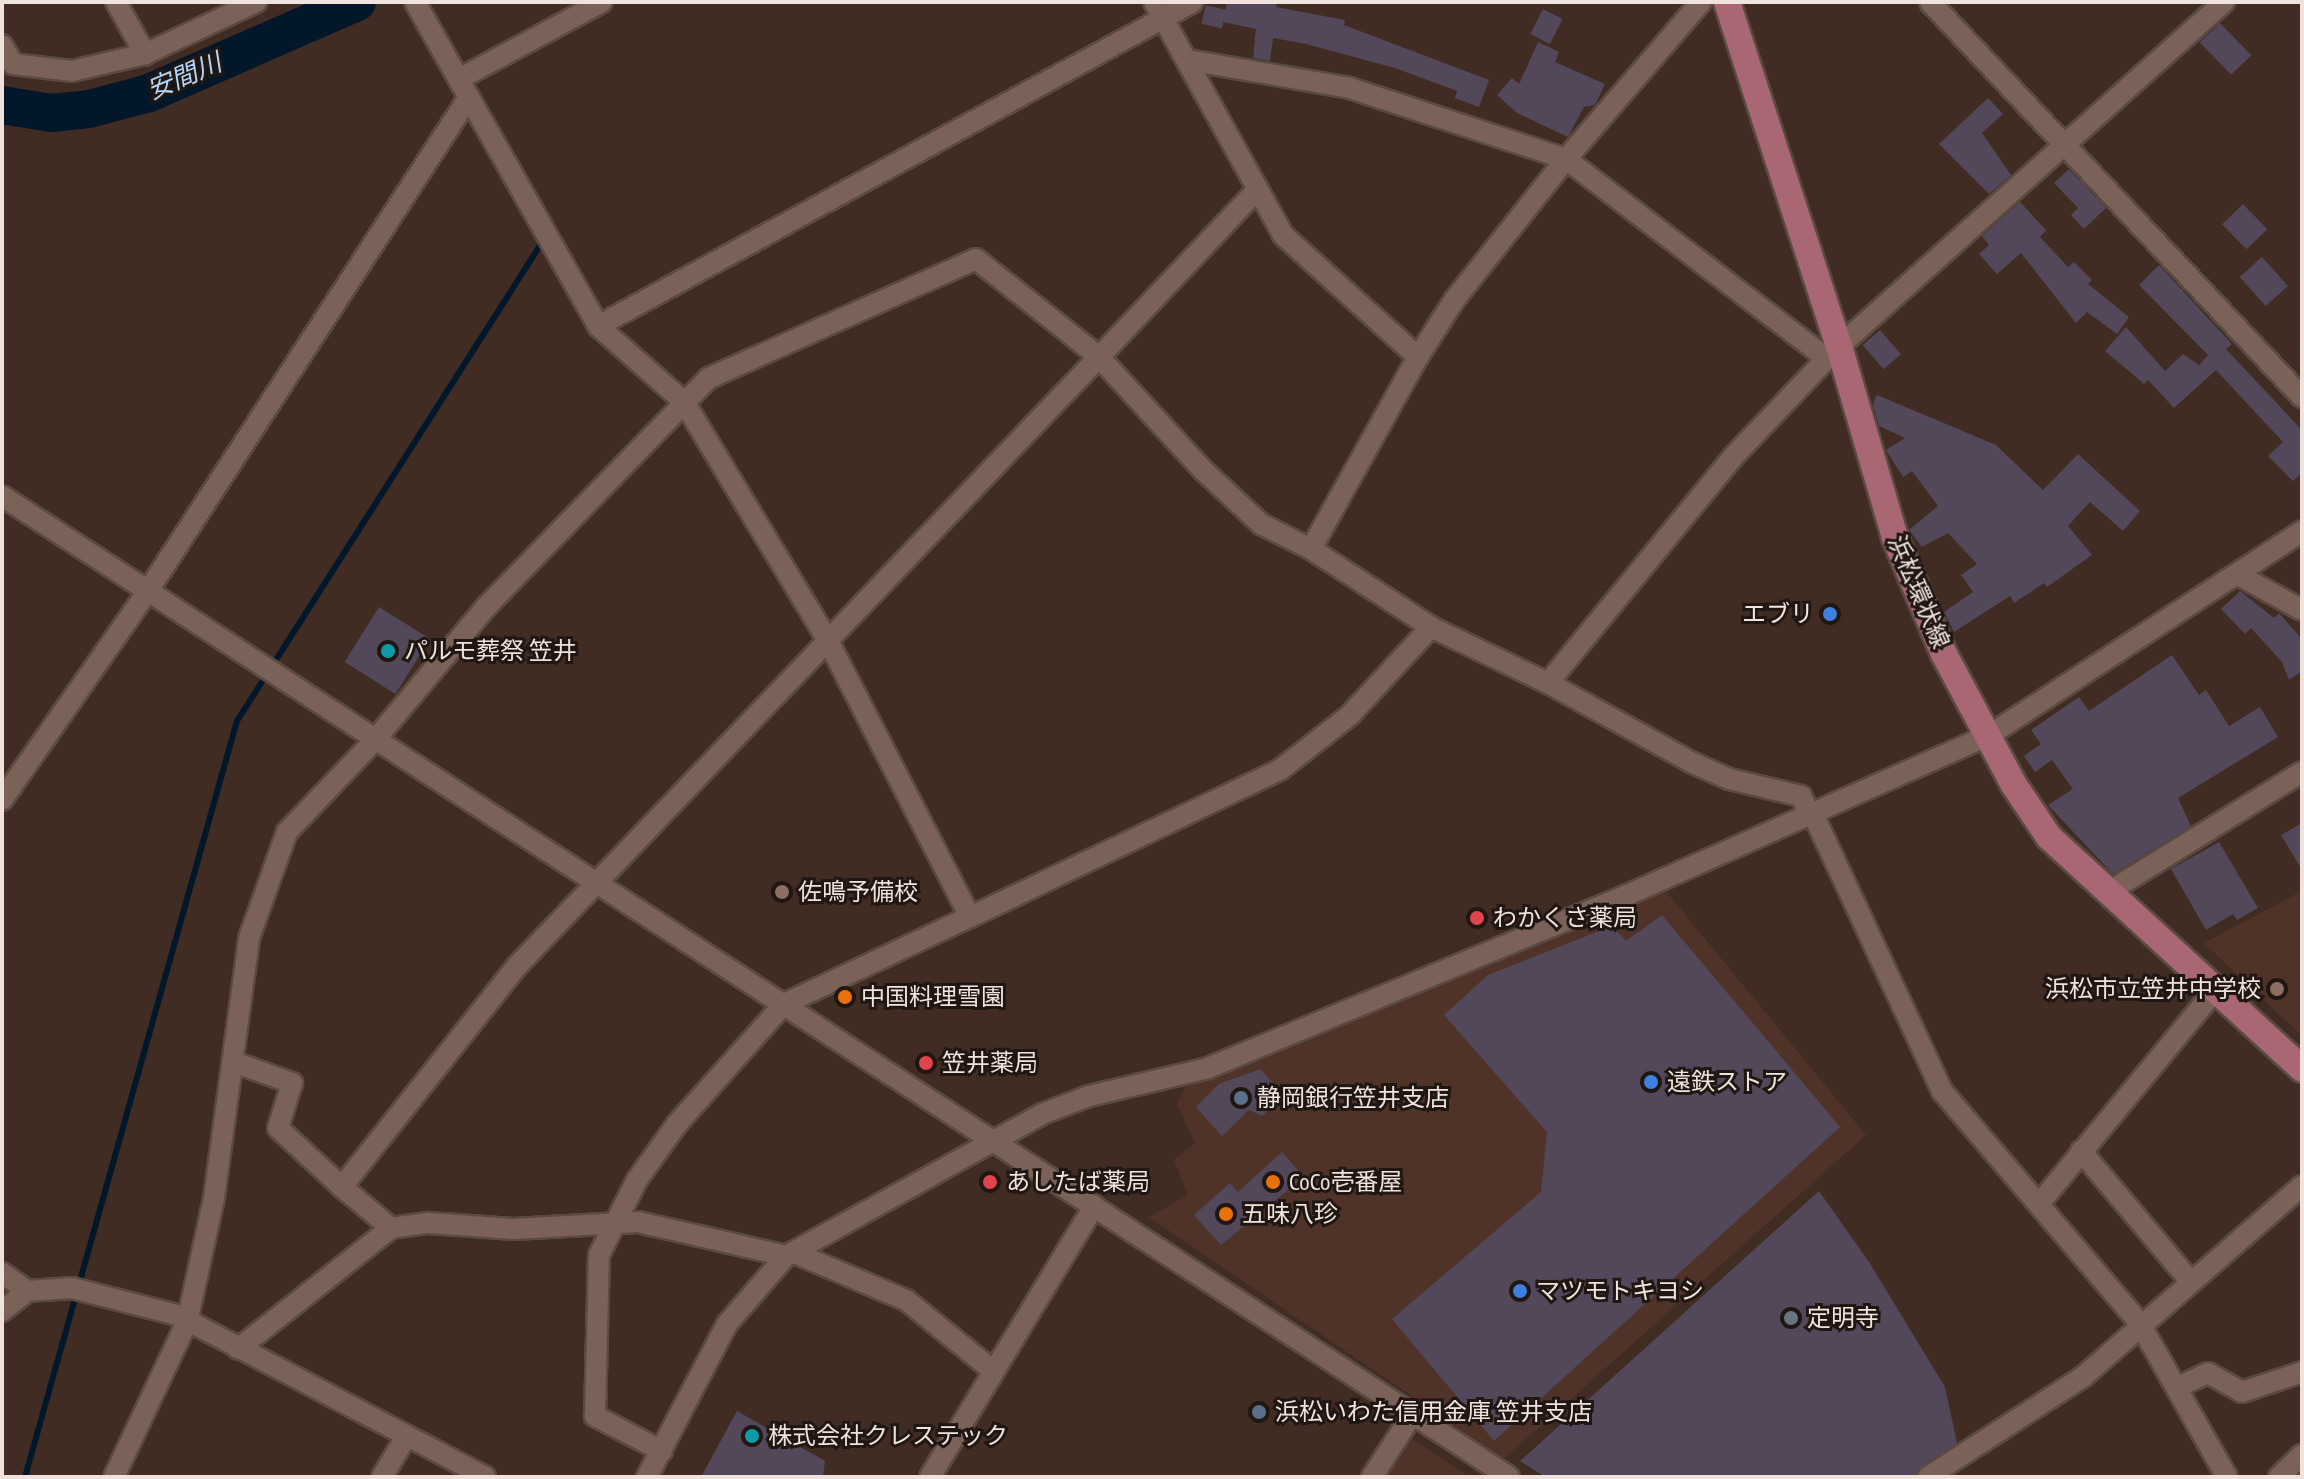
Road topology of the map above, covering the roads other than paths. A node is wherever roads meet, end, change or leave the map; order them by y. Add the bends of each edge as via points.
1 (116, 2) edge
2 (256, 2) edge
3 (415, 2) edge
4 (602, 2) edge
5 (1193, 2) edge
6 (1701, 2) edge
7 (1727, 2) edge
8 (1930, 2) edge
9 (2224, 2) edge
10 (1159, 10) edge
11 (2, 45) edge
12 (145, 54) junction
13 (1188, 60) junction
14 (464, 88) junction
15 (2068, 147) junction
16 (1566, 159) junction
17 (1257, 190) junction
18 (598, 326) junction
19 (1833, 352) junction
20 (1099, 357) junction
21 (1418, 357) junction
22 (2302, 397) edge
23 (684, 402) junction
24 (2, 496) edge
25 (2302, 531) edge
26 (1311, 549) junction
27 (2237, 574) junction
28 (148, 591) junction
29 (2302, 610) edge
30 (1431, 627) junction
31 (827, 639) junction
32 (1548, 683) junction
33 (1988, 736) junction
34 (374, 741) junction
35 (2302, 772) edge
36 (2, 800) edge
37 (1811, 814) junction
38 (596, 885) junction
39 (2107, 893) junction
40 (970, 917) junction
41 (2217, 988) junction
42 (784, 1004) junction
43 (234, 1062) junction
44 (2302, 1069) edge
45 (995, 1140) junction
46 (2081, 1151) junction
47 (2302, 1186) edge
48 (342, 1187) junction
49 (2039, 1204) junction
50 (1094, 1206) junction
51 (613, 1222) junction
52 (391, 1228) junction
53 (792, 1255) junction
54 (2, 1273) edge
55 (2190, 1281) junction
56 (28, 1291) junction
57 (2, 1311) edge
58 (187, 1322) junction
59 (2140, 1324) junction
60 (238, 1349) junction
61 (992, 1370) junction
62 (2302, 1372) edge
63 (2178, 1387) junction
64 (1412, 1415) junction
65 (406, 1437) junction
66 (662, 1451) junction
67 (2302, 1455) edge
68 (1932, 1476) edge
69 (114, 1477) edge
70 (382, 1477) edge
71 (485, 1477) edge
72 (647, 1477) edge
73 (930, 1477) edge
74 (1372, 1477) edge
75 (1509, 1477) edge
76 (2227, 1477) edge
77 (2279, 1477) edge

1 - 12 street
2 - 12 street
3 - 14 street
4 - 14 street
5 - 10 street
6 - 16 street
7 - 19 main road, 浜松環状線
8 - 15 street
9 - 15 street
10 - 13 street
10 - 18 street
11 - 12 street via 13,64 72,71
13 - 16 street via 1350,88
13 - 17 street
14 - 18 street
14 - 28 street
15 - 19 street
15 - 22 street
16 - 19 street
16 - 21 street via 1455,299
17 - 20 street
17 - 21 street via 1283,235
18 - 23 street
19 - 32 street via 1733,457
19 - 33 main road, 浜松環状線 via 1895,538 1944,654
20 - 23 street via 976,259 709,378
20 - 26 street via 1204,471 1261,524
20 - 31 street
21 - 26 street
23 - 31 street
23 - 34 street via 487,606
24 - 28 street
25 - 27 street
26 - 30 street
27 - 29 street
27 - 33 street
28 - 34 street
28 - 36 street
30 - 32 street
30 - 40 street via 1350,715 1281,769
31 - 38 street
31 - 40 street
32 - 37 street via 1729,779 1801,796
33 - 37 street
33 - 39 main road, 浜松環状線 via 2049,837
34 - 38 street
34 - 43 street via 287,832 249,938
35 - 39 street
37 - 45 street via 1208,1068 1089,1096
37 - 49 street via 1942,1091
38 - 42 street
38 - 48 street via 517,966
39 - 41 main road, 浜松環状線
40 - 42 street
41 - 44 main road, 浜松環状線
41 - 46 street
42 - 45 street
42 - 51 street via 677,1124
43 - 48 street via 292,1083 278,1128
43 - 58 street via 214,1198
45 - 50 street
45 - 53 street
46 - 49 street
46 - 55 street
47 - 55 street
48 - 52 street
49 - 59 street
50 - 61 street
50 - 64 street via 1350,1369
51 - 52 street via 514,1229 428,1223
51 - 53 street via 667,1226
51 - 66 street via 599,1255 595,1416
52 - 60 street
53 - 61 street via 906,1300
53 - 66 street via 727,1324
54 - 56 street
55 - 59 street
56 - 57 street
56 - 58 street via 76,1289
58 - 60 street
58 - 69 street
59 - 63 street
59 - 68 street via 2049,1402
60 - 65 street
61 - 73 street
62 - 63 street via 2242,1392 2208,1373
63 - 76 street
64 - 74 street
64 - 75 street
65 - 70 street
65 - 71 street
66 - 72 street
67 - 77 street

